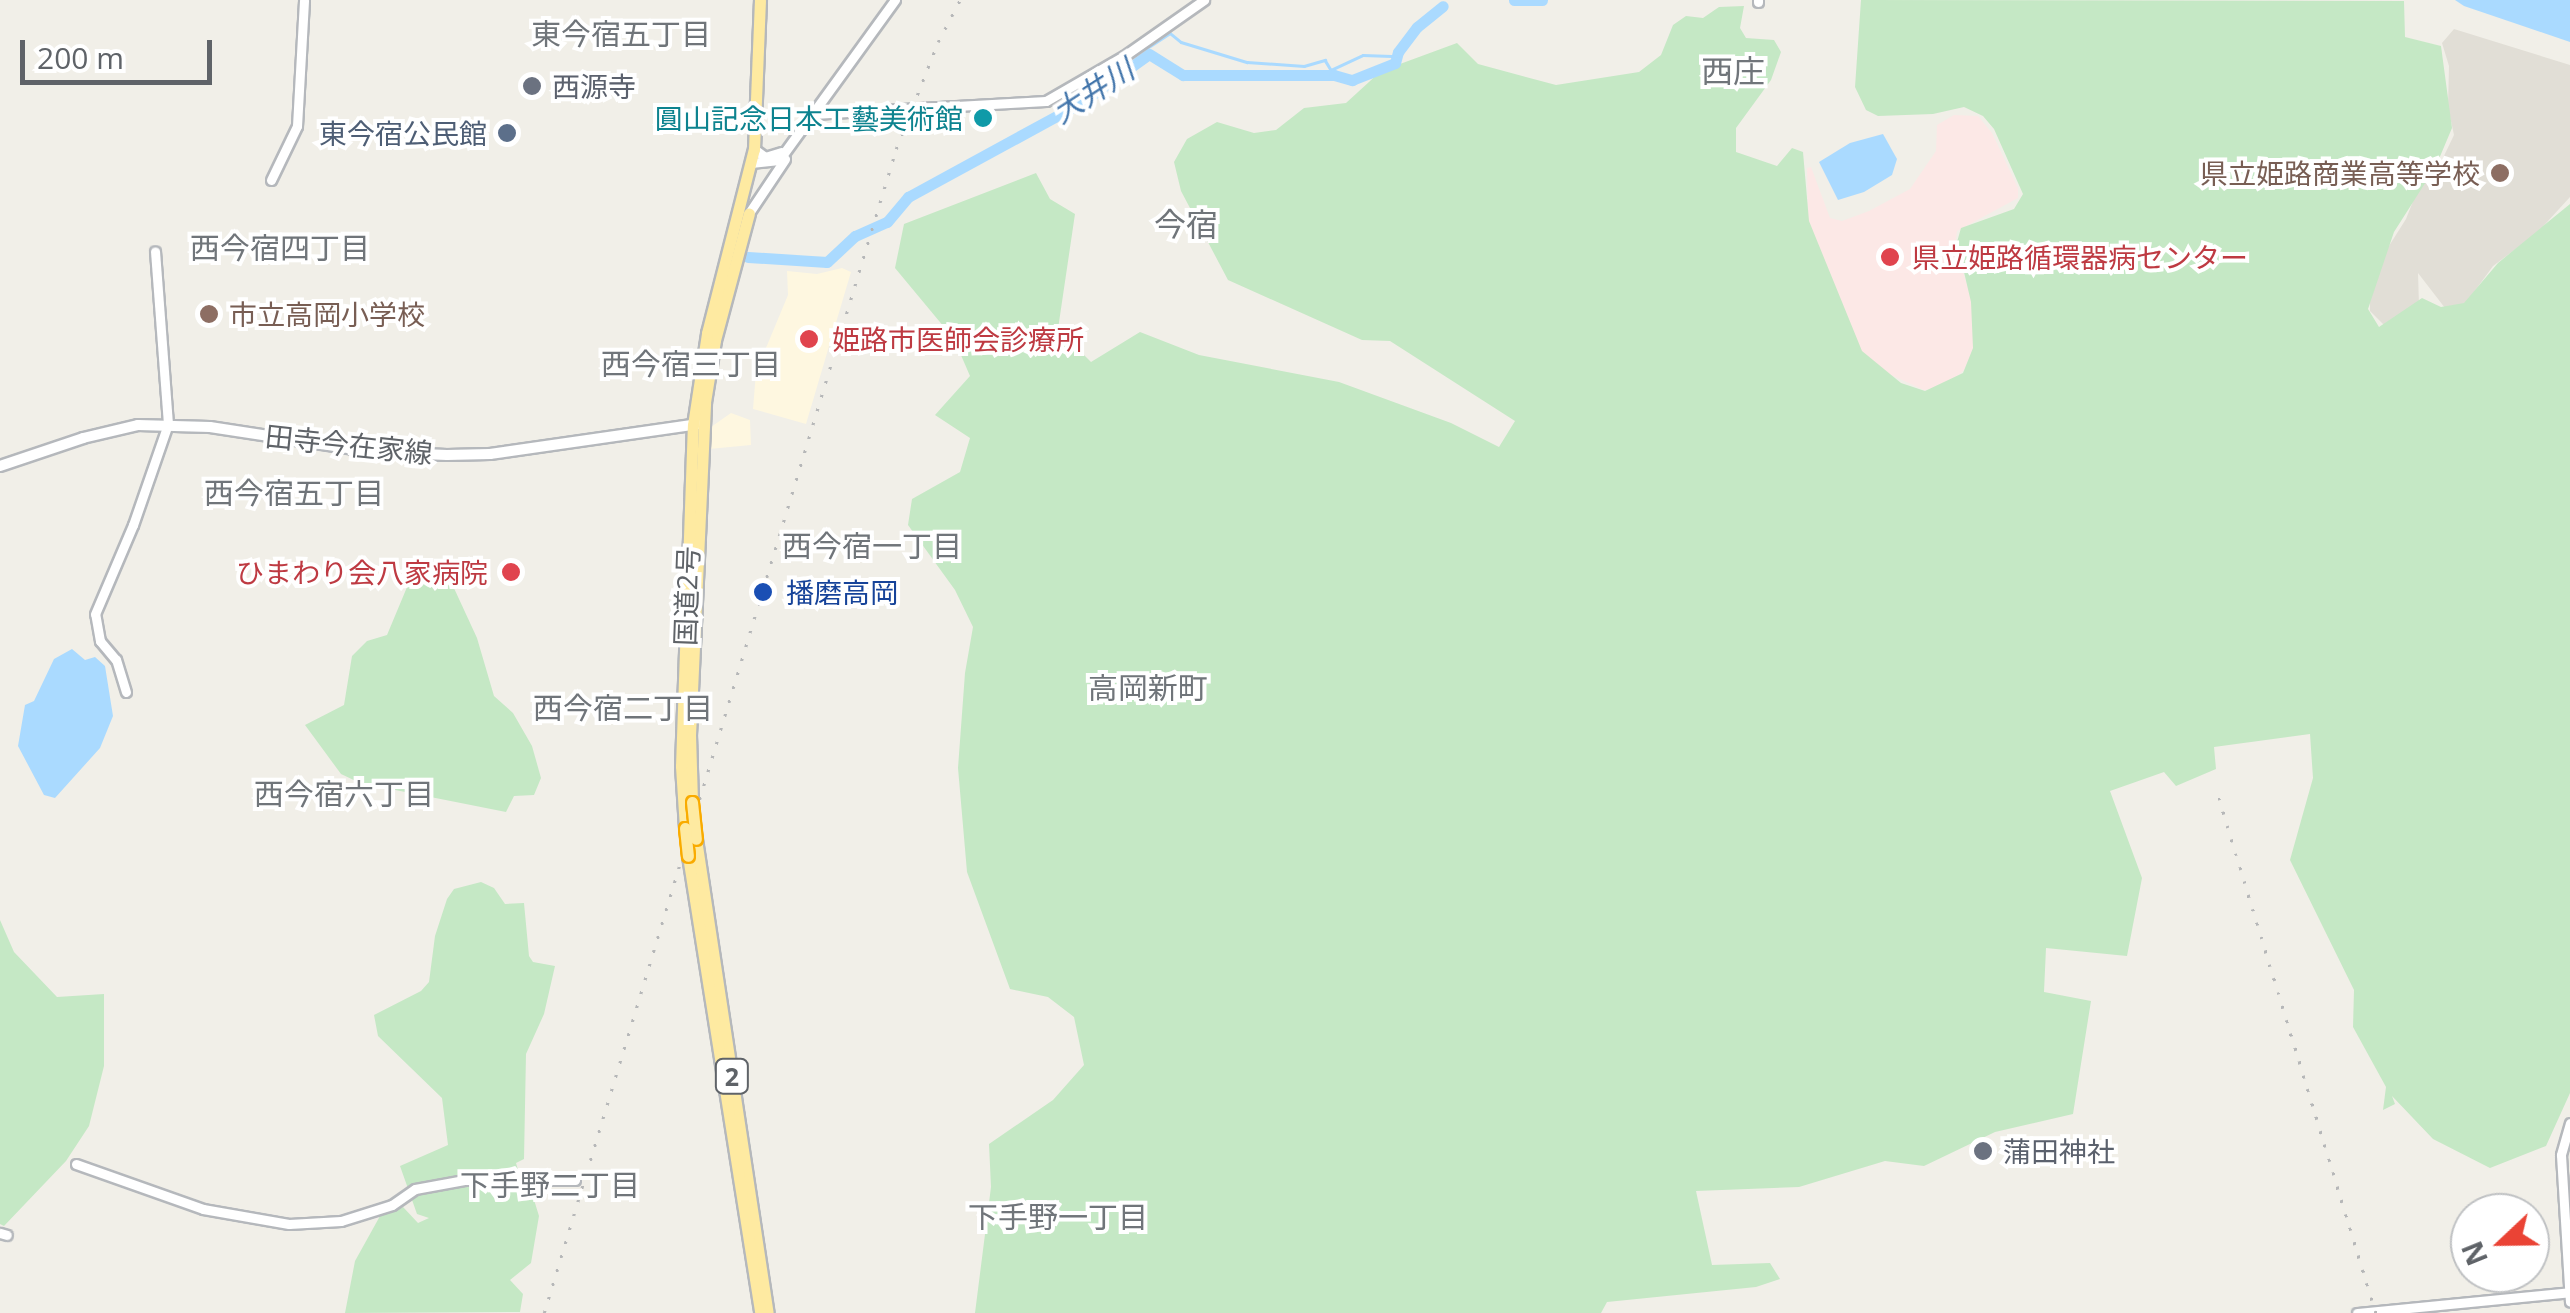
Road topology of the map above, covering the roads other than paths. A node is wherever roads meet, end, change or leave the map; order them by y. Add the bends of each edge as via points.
1 (304, 0) edge
2 (760, 0) edge
3 (895, 0) edge
4 (1204, 0) edge
5 (814, 114) junction
6 (753, 156) junction
7 (271, 180) dead end
8 (749, 213) joint
9 (155, 251) dead end
10 (698, 423) junction
11 (168, 424) junction
12 (0, 466) edge
13 (126, 692) dead end
14 (2570, 1123) edge
15 (76, 1164) dead end
16 (576, 1180) dead end
17 (2569, 1292) edge
18 (2570, 1302) edge
19 (760, 1313) edge
20 (768, 1313) edge
21 (2357, 1313) edge
22 (2364, 1313) edge

1 - 7 street via 298,126
2 - 6 highway, 国道2号 / 2
3 - 5 street
4 - 5 street via 1046,101
5 - 6 street via 773,164
5 - 8 street
6 - 10 highway, 国道2号 / 2 via 702,352
8 - 10 highway, 国道2号 / 2
9 - 11 street
10 - 11 main road, 田寺今在家線 via 447,456
10 - 19 highway, 国道2号 / 2, bridge via 682,748 685,828
10 - 20 highway, 国道2号 / 2, bridge via 692,802
11 - 12 main road, 田寺今在家線 via 102,432
11 - 13 street via 95,614
14 - 17 street via 2561,1155
15 - 16 street via 203,1209 289,1224 341,1221 415,1190 464,1180
17 - 18 street
17 - 22 street
21 - 22 street

